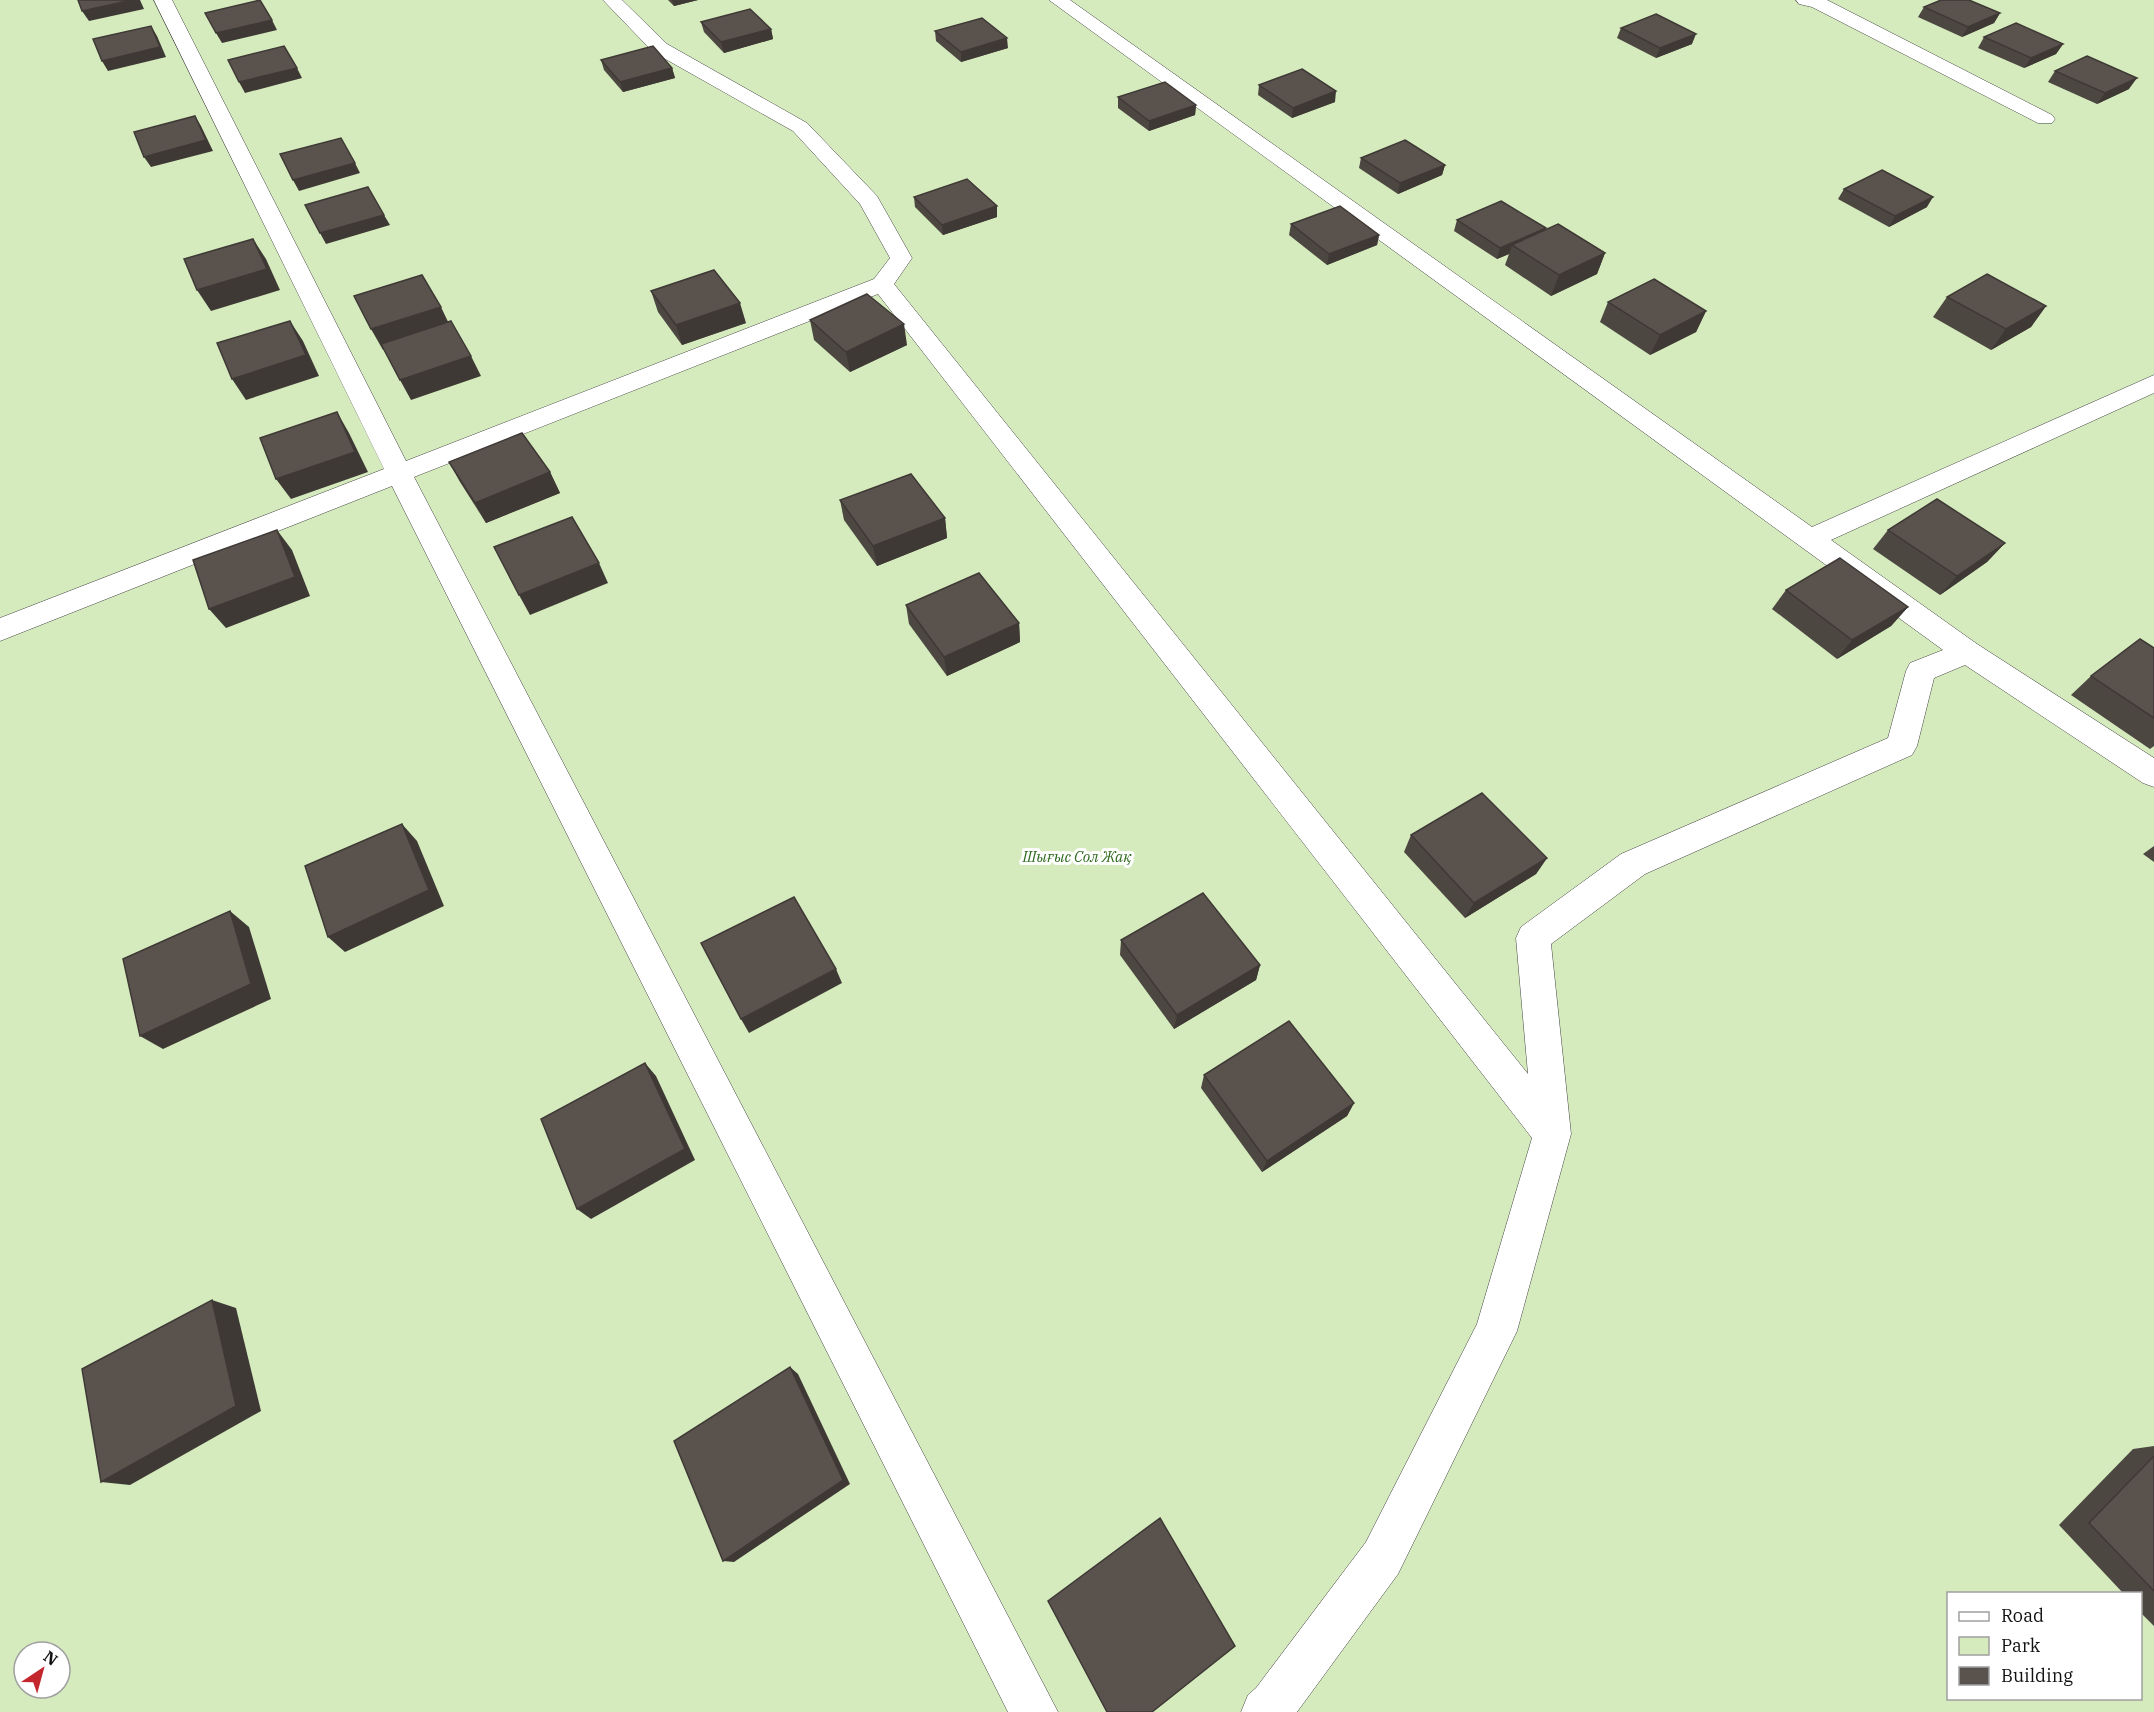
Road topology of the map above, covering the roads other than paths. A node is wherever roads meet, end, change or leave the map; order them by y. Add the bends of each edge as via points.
1 (162, 0) edge
2 (612, 0) edge
3 (1058, 0) edge
4 (1805, 0) edge
5 (2045, 119) dead end
6 (882, 284) junction
7 (2154, 383) edge
8 (399, 473) junction
9 (1810, 539) junction
10 (0, 630) edge
11 (1967, 652) junction
12 (2154, 774) edge
13 (1552, 1134) junction
14 (1034, 1712) edge
15 (1265, 1712) edge

1 - 8 street
2 - 6 street via 660,48 800,127 868,201 901,258
3 - 9 street
4 - 5 street via 1817,2
6 - 8 street
6 - 13 street
7 - 9 street
8 - 10 street
8 - 14 street
9 - 11 street
11 - 12 street
11 - 13 street via 1922,671 1901,746 1633,864 1533,938
13 - 15 street via 1496,1331 1382,1558

